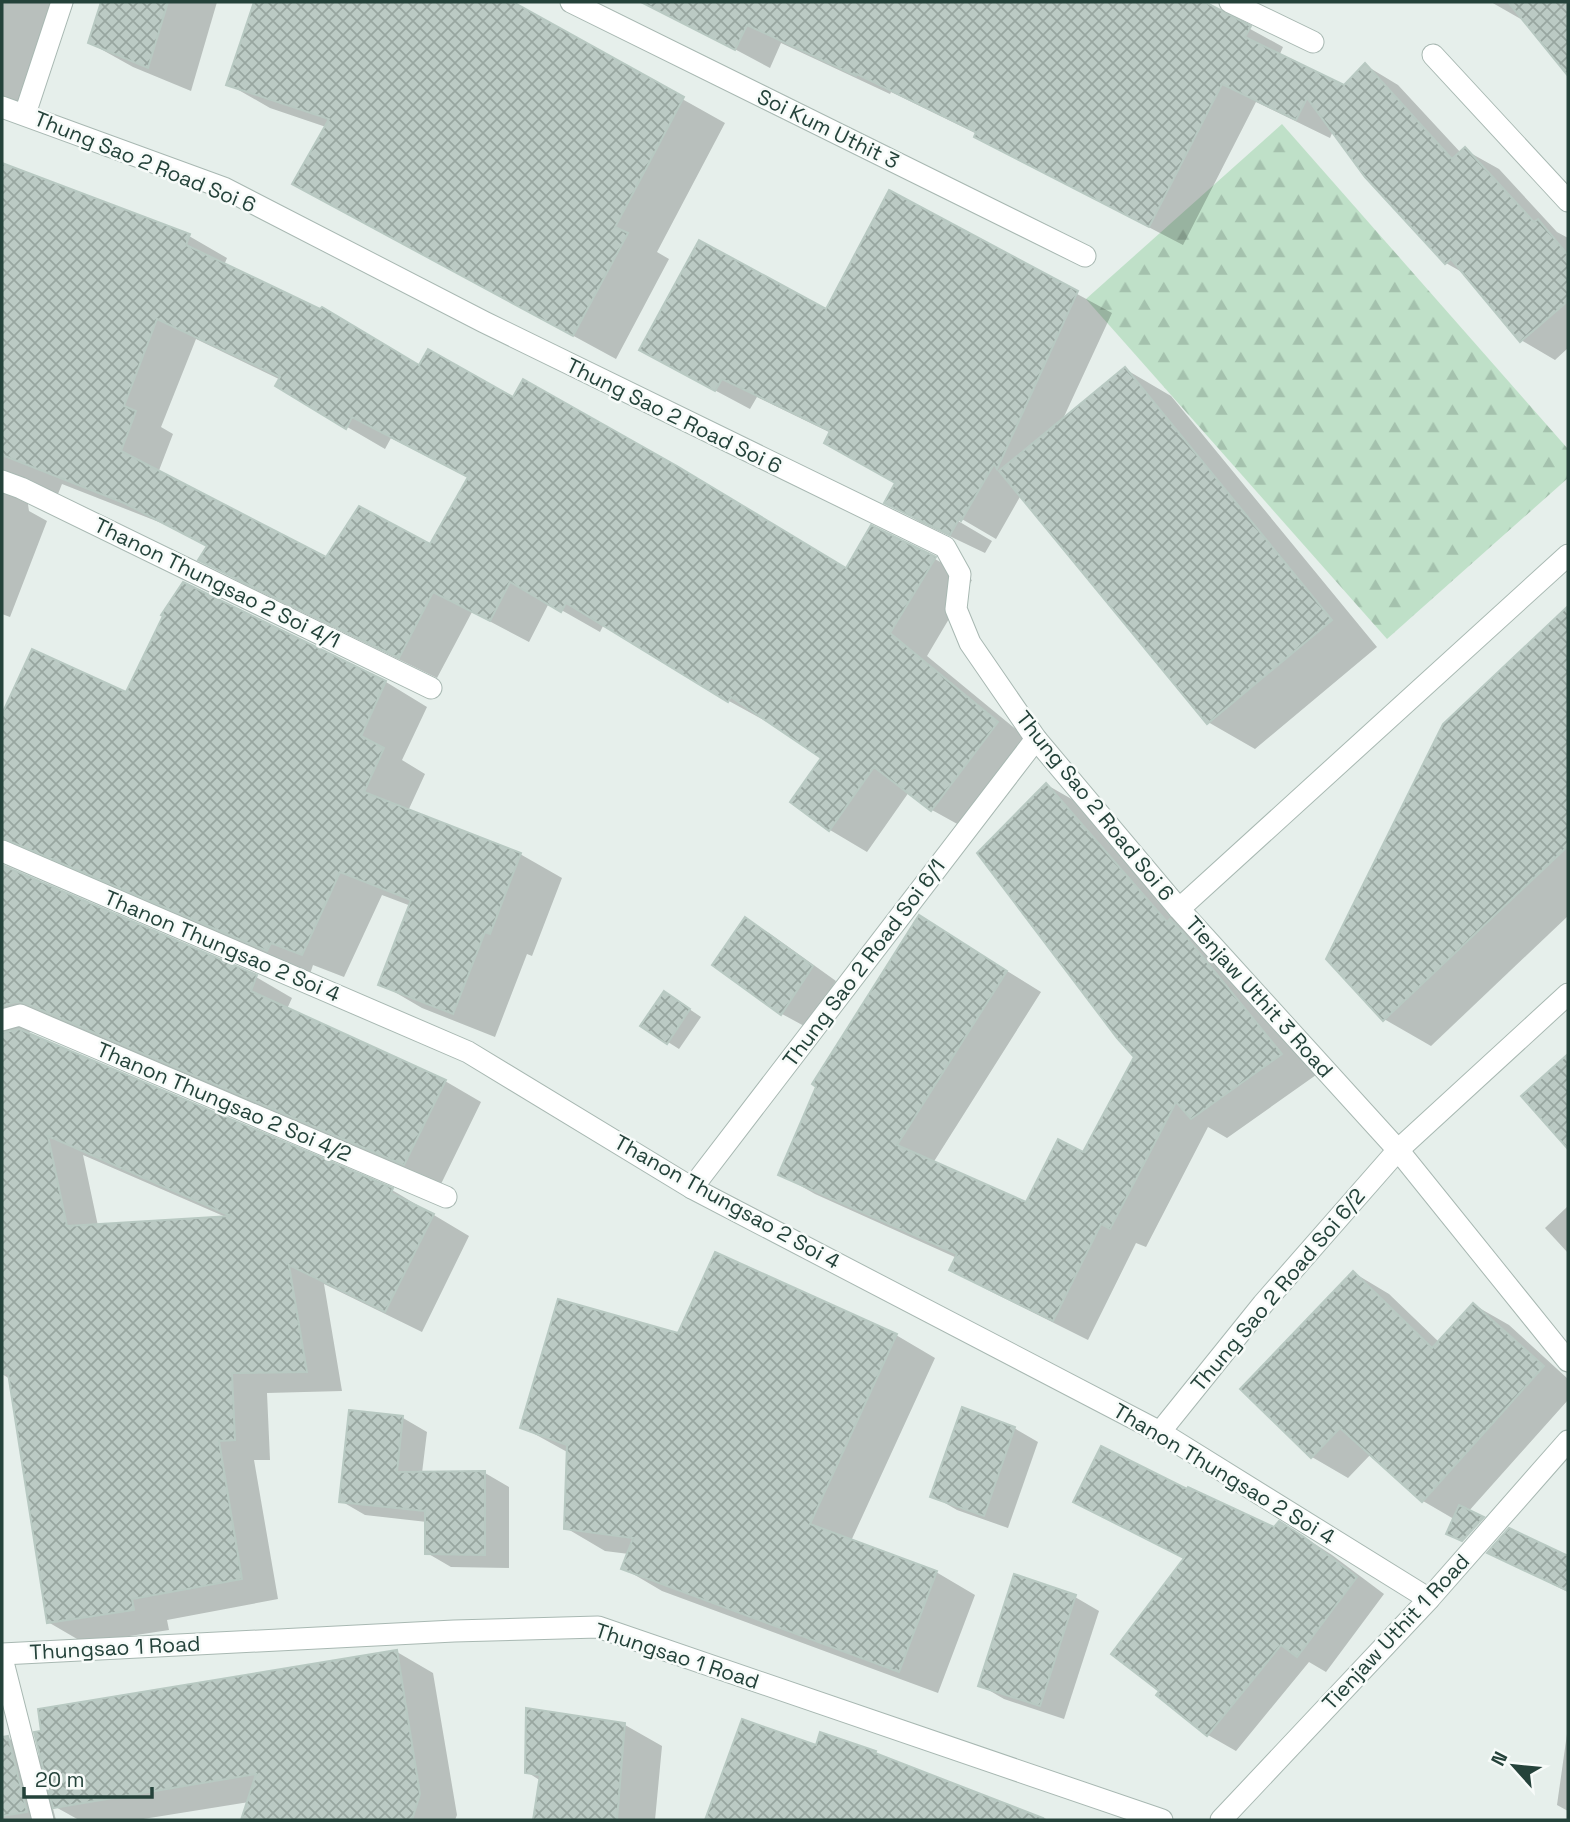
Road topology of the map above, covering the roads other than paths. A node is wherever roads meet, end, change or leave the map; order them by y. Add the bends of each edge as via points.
1 (62, 2) edge
2 (572, 2) edge
3 (1230, 2) edge
4 (1312, 42) dead end
5 (1433, 55) dead end
6 (2, 107) edge
7 (25, 114) junction
8 (1568, 201) edge
9 (1085, 257) dead end
10 (2, 481) edge
11 (1568, 555) edge
12 (431, 688) dead end
13 (1036, 739) junction
14 (2, 850) edge
15 (1179, 909) junction
16 (1568, 994) edge
17 (2, 1020) edge
18 (1398, 1150) junction
19 (692, 1188) junction
20 (446, 1197) dead end
21 (1568, 1361) edge
22 (1160, 1432) junction
23 (1568, 1441) edge
24 (1429, 1599) junction
25 (2, 1656) edge
26 (43, 1820) edge
27 (1162, 1820) edge
28 (1221, 1820) edge

1 - 7 street
2 - 9 street, Soi Kum Uthit 3
3 - 4 street
5 - 8 street
6 - 7 street, Thung Sao 2 Road Soi 6
7 - 13 street, Thung Sao 2 Road Soi 6 via 225,188 485,322 945,547 960,574 956,609 970,643
10 - 12 street, Thanon Thungsao 2 Soi 4/1
11 - 15 street, Tienjaw Uthit 3 Road
13 - 15 street, Thung Sao 2 Road Soi 6
13 - 19 street, Thung Sao 2 Road Soi 6/1
14 - 19 street, Thanon Thungsao 2 Soi 4 via 468,1052
15 - 18 street, Tienjaw Uthit 3 Road
16 - 18 street, Thung Sao 2 Road Soi 6/2
17 - 20 street, Thanon Thungsao 2 Soi 4/2 via 20,1015
18 - 21 street, Tienjaw Uthit 3 Road
18 - 22 street, Thung Sao 2 Road Soi 6/2 via 1262,1304
19 - 22 street, Thanon Thungsao 2 Soi 4
22 - 24 street, Thanon Thungsao 2 Soi 4
23 - 24 street, Tienjaw Uthit 1 Road
24 - 28 street, Tienjaw Uthit 1 Road
25 - 26 street
25 - 27 street, Thungsao 1 Road via 598,1627

